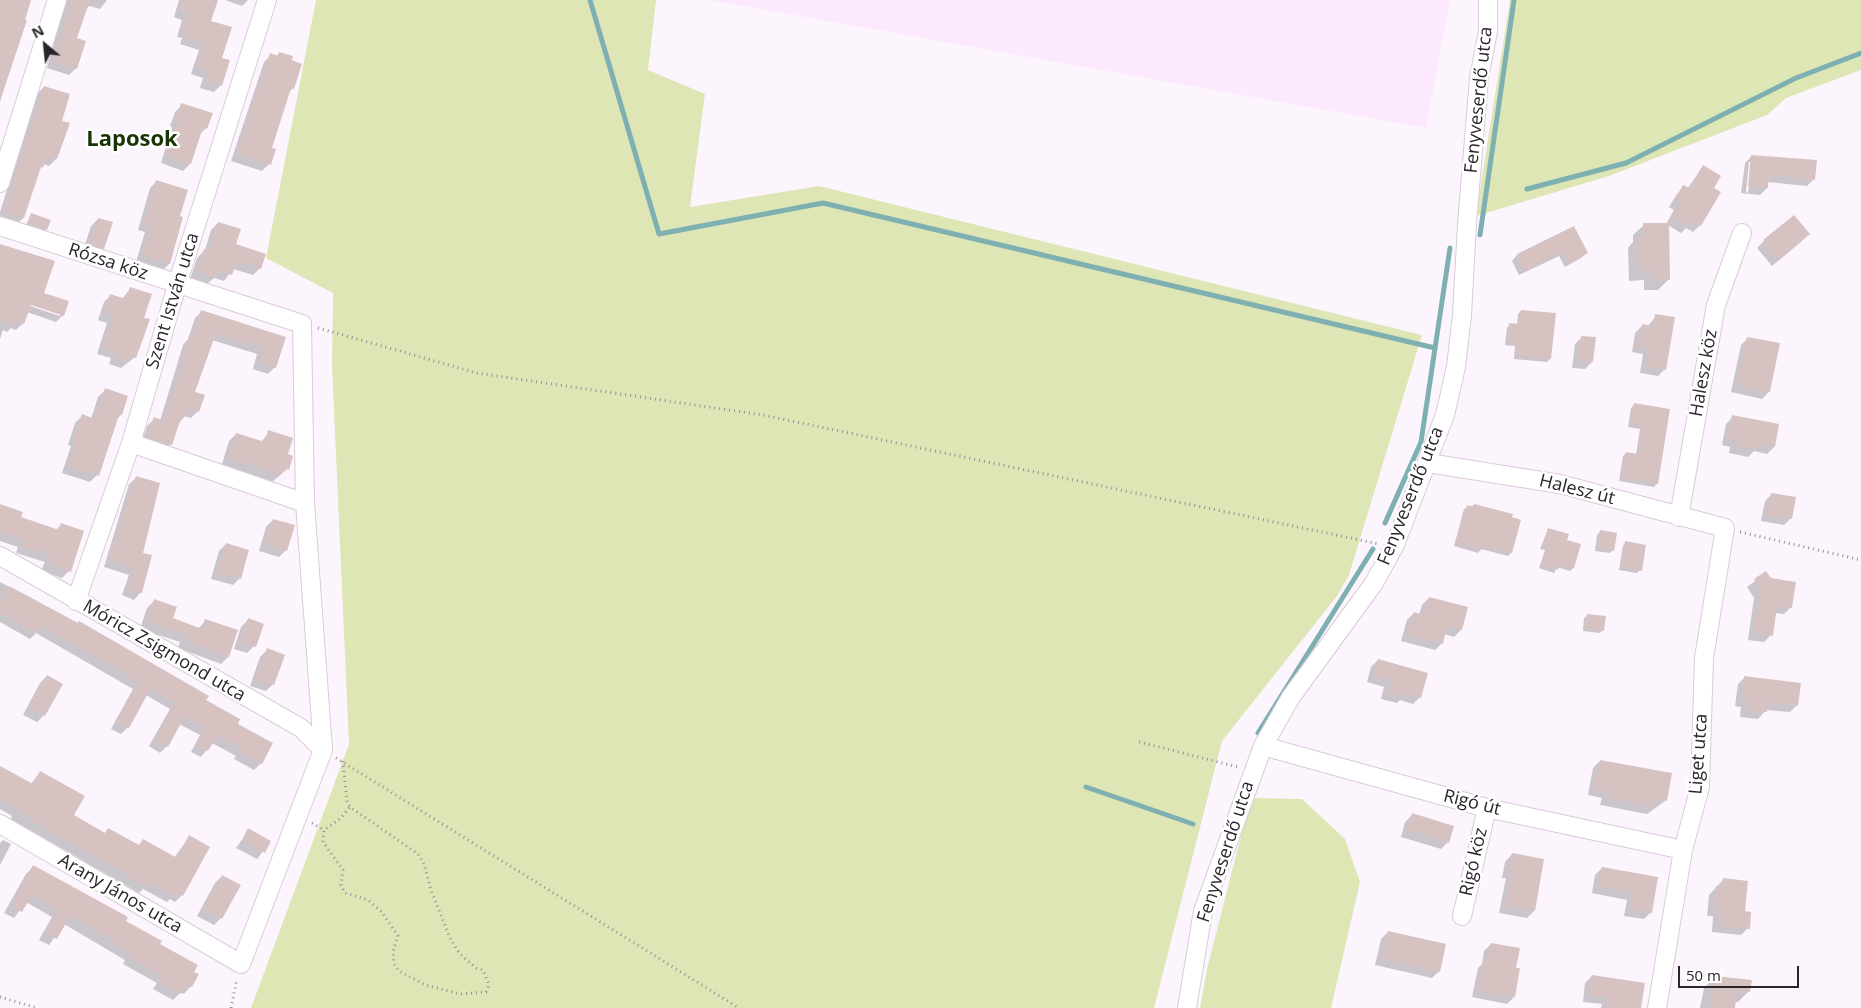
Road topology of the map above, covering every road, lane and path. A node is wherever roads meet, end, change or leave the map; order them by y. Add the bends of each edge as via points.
1 (56, 0) edge
2 (267, 0) edge
3 (1488, 0) edge
4 (0, 183) edge
5 (0, 226) edge
6 (1742, 233) dead end
7 (177, 285) junction
8 (302, 324) junction
9 (131, 443) junction
10 (1428, 463) junction
11 (305, 503) junction
12 (1679, 517) junction
13 (1725, 528) junction
14 (1394, 547) junction
15 (0, 556) edge
16 (1861, 560) edge
17 (76, 601) junction
18 (1139, 742) dead end
19 (1263, 746) junction
20 (323, 750) junction
21 (343, 761) junction
22 (1253, 771) junction
23 (350, 807) junction
24 (1487, 808) junction
25 (0, 824) edge
26 (1683, 850) junction
27 (1462, 916) dead end
28 (241, 964) junction
29 (0, 997) edge
30 (38, 1008) edge
31 (232, 1008) edge
32 (739, 1008) edge
33 (1187, 1008) edge
34 (1657, 1008) edge

1 - 4 street
2 - 7 street, Szent István utca
3 - 10 street, Fenyveserdő utca via 1488,32 1479,78 1456,368 1445,415
5 - 7 street, Rózsa köz
6 - 12 street, Halesz köz via 1716,305
7 - 8 street, Rózsa köz
7 - 9 street, Szent István utca
8 - 11 street
8 - 14 path via 477,373 763,415
9 - 11 street
9 - 17 street, Szent István utca
10 - 12 street, Halesz út via 1560,484
10 - 14 street, Fenyveserdő utca
11 - 20 street
12 - 13 street, Halesz út
13 - 16 path
13 - 26 street, Liget utca via 1704,658 1700,787
14 - 19 street, Fenyveserdő utca via 1368,591 1291,697
15 - 17 street, Móricz Zsigmond utca
17 - 20 street, Móricz Zsigmond utca via 301,728
18 - 22 path
19 - 22 street, Fenyveserdő utca
19 - 24 street, Rigó út
20 - 21 path
20 - 28 street
21 - 23 path
21 - 32 path
22 - 33 street, Fenyveserdő utca via 1203,911
23 - 23 path via 418,854 450,938 459,953 483,970 489,985 486,992 460,994 425,985 399,971 392,952 398,936 382,912 368,900 345,894 341,885 343,870 323,842 324,830
24 - 26 street, Rigó út
24 - 27 street, Rigó köz
25 - 28 street, Arany János utca
26 - 34 street, Liget utca
28 - 31 path
29 - 30 path

